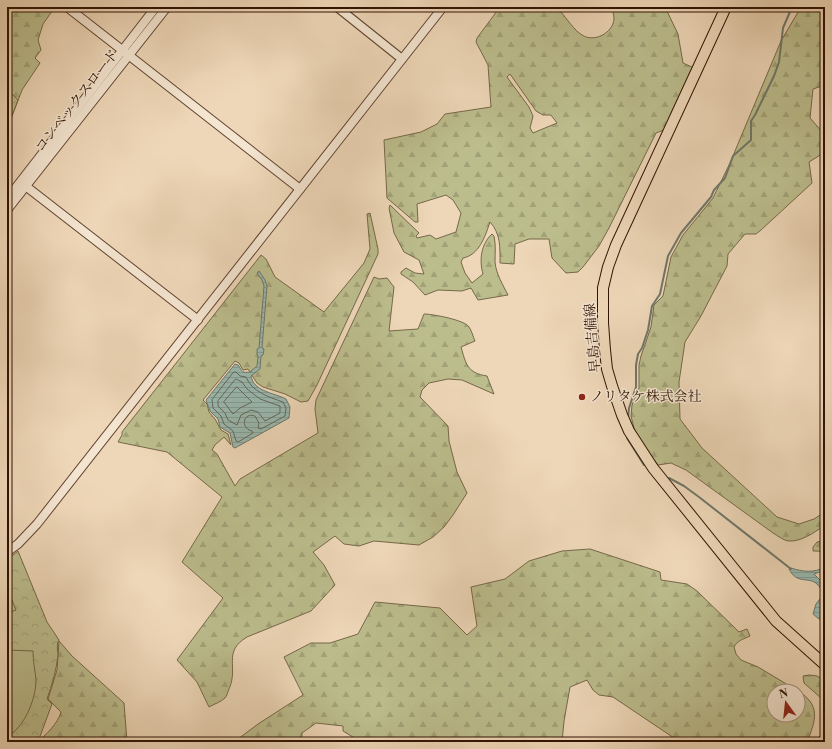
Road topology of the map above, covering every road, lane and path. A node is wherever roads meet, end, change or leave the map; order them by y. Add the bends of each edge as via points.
1 (67, 7) edge
2 (156, 7) edge
3 (167, 7) edge
4 (337, 7) edge
5 (443, 7) edge
6 (726, 7) edge
7 (126, 52) junction
8 (402, 59) junction
9 (23, 184) junction
10 (300, 189) junction
11 (7, 199) edge
12 (7, 210) edge
13 (198, 320) junction
14 (7, 552) edge
15 (825, 665) edge

1 - 7 street
2 - 7 street, コンベックスロード
3 - 7 street, コンベックスロード
4 - 8 street
5 - 8 street
6 - 15 main road, 早島吉備線 via 608,267 603,288 607,369 629,431 653,468 776,620
7 - 9 street, コンベックスロード
7 - 10 street
8 - 10 street
9 - 11 street, コンベックスロード
9 - 12 street, コンベックスロード
9 - 13 street
10 - 13 street
13 - 14 street via 37,524

